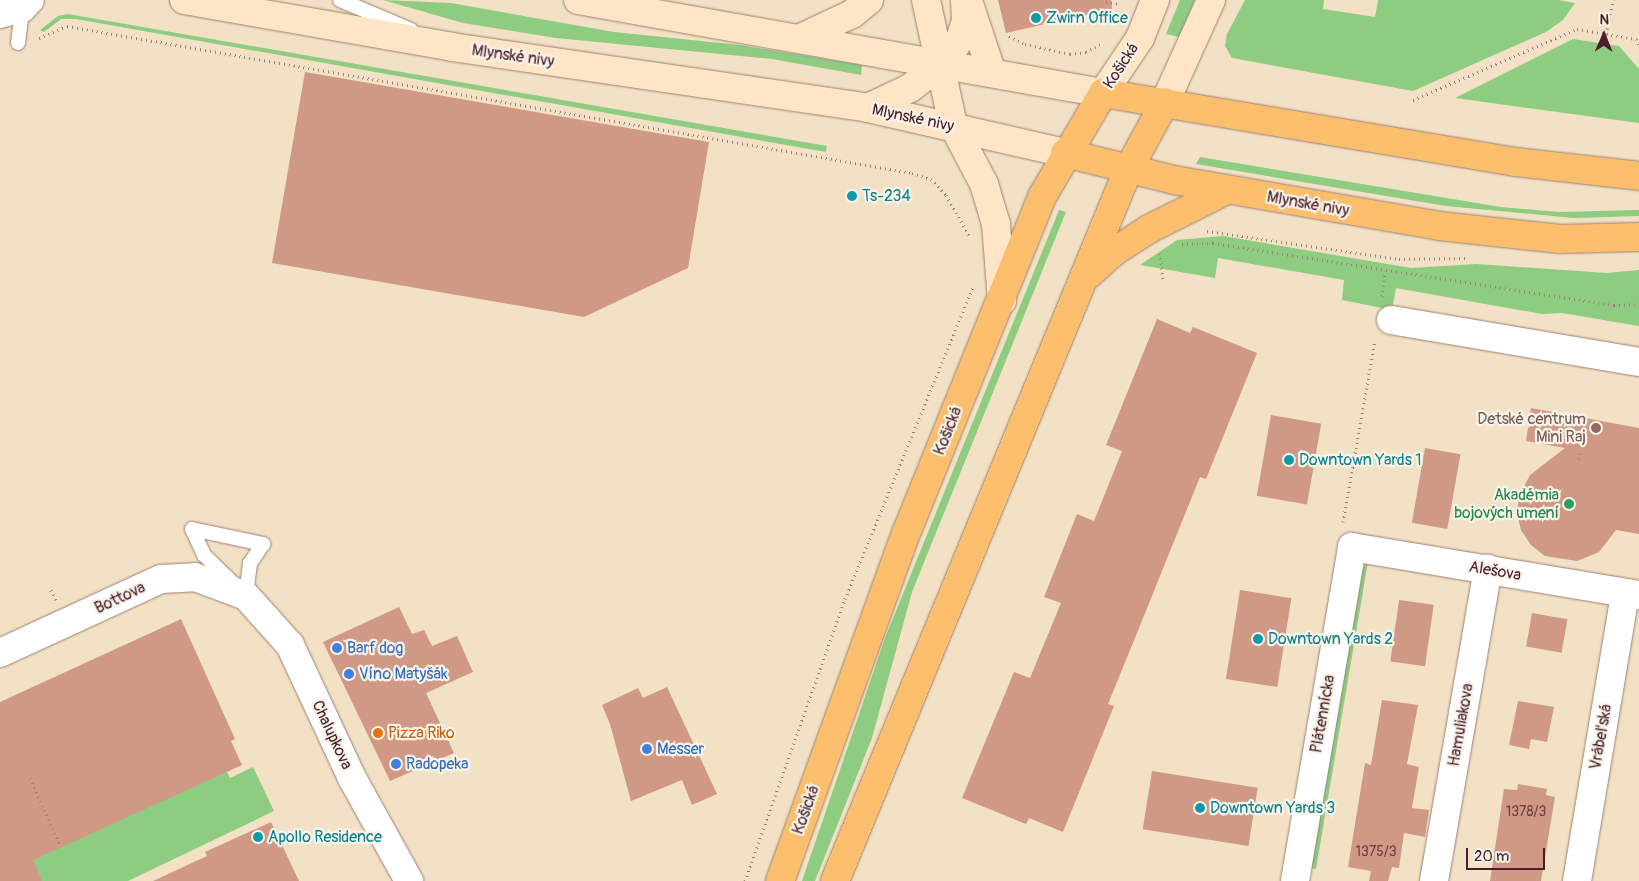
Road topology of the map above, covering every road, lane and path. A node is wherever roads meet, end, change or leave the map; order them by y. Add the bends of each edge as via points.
1 (184, 0) edge
2 (340, 0) edge
3 (578, 0) edge
4 (869, 0) edge
5 (926, 0) edge
6 (966, 0) edge
7 (1155, 0) edge
8 (1211, 0) edge
9 (1612, 0) edge
10 (1106, 2) dead end
11 (1121, 4) dead end
12 (17, 7) edge
13 (1005, 34) dead end
14 (1606, 34) junction
15 (1106, 37) dead end
16 (39, 38) dead end
17 (801, 38) junction
18 (18, 43) dead end
19 (1639, 44) edge
20 (452, 47) junction
21 (942, 64) junction
22 (992, 73) junction
23 (1104, 93) junction
24 (1413, 100) dead end
25 (1165, 102) junction
26 (868, 108) junction
27 (953, 126) junction
28 (1066, 153) junction
29 (1128, 170) junction
30 (1639, 176) edge
31 (1227, 190) junction
32 (1204, 231) dead end
33 (1639, 237) edge
34 (970, 238) dead end
35 (1159, 245) dead end
36 (1177, 245) dead end
37 (1480, 259) dead end
38 (976, 277) dead end
39 (1082, 280) junction
40 (1163, 281) dead end
41 (1002, 301) junction
42 (1639, 304) edge
43 (1391, 320) dead end
44 (1639, 362) edge
45 (1580, 451) dead end
46 (1579, 459) dead end
47 (1352, 547) joint
48 (1488, 569) junction
49 (1632, 594) edge
50 (246, 596) junction
51 (0, 653) edge
52 (30, 778) dead end
53 (59, 843) dead end
54 (409, 881) edge
55 (745, 881) edge
56 (780, 881) edge
57 (835, 881) edge
58 (1295, 881) edge
59 (1434, 881) edge
60 (1577, 881) edge

1 - 20 main road, Mlynské nivy
2 - 20 lane
3 - 17 main road
4 - 17 main road via 852,14
5 - 21 main road
6 - 21 main road via 966,20 960,39
6 - 22 main road
7 - 23 main road, Košická via 1140,38
8 - 25 main road
9 - 14 path
10 - 11 path
12 - 18 lane
13 - 15 path via 1026,44 1070,54 1086,52 1101,44
14 - 19 path via 1636,39
14 - 24 path via 1577,29
16 - 34 path via 67,26 912,173 931,179 946,195
17 - 21 main road
20 - 26 main road, Mlynské nivy
21 - 22 main road
21 - 26 main road via 910,88
21 - 27 main road
22 - 23 main road
23 - 25 main road
23 - 28 main road, Košická
25 - 29 main road
25 - 30 main road via 1515,162
26 - 27 main road, Mlynské nivy
27 - 28 main road, Mlynské nivy
27 - 41 main road via 984,184 996,224
28 - 29 main road, Mlynské nivy
28 - 41 main road, Košická via 1043,195
29 - 31 main road, Mlynské nivy
29 - 39 main road
31 - 33 main road, Mlynské nivy via 1499,234 1560,239
31 - 39 main road via 1149,229 1112,253
32 - 37 path via 1224,231 1399,259
35 - 40 path
36 - 42 path via 1213,244 1614,305
38 - 55 path via 845,599
39 - 57 main road
41 - 56 main road, Košická via 907,531
43 - 44 street
45 - 46 path
47 - 48 street, Alešova
47 - 58 street, Plátennícka
48 - 49 street, Alešova
48 - 59 street, Hamuliakova
49 - 60 street, Vrábeľská
50 - 50 lane via 204,555 192,529 263,544 250,564
50 - 51 street, Bottova via 195,577 161,579
50 - 54 street, Chalupkova via 290,645 352,778
52 - 53 path

